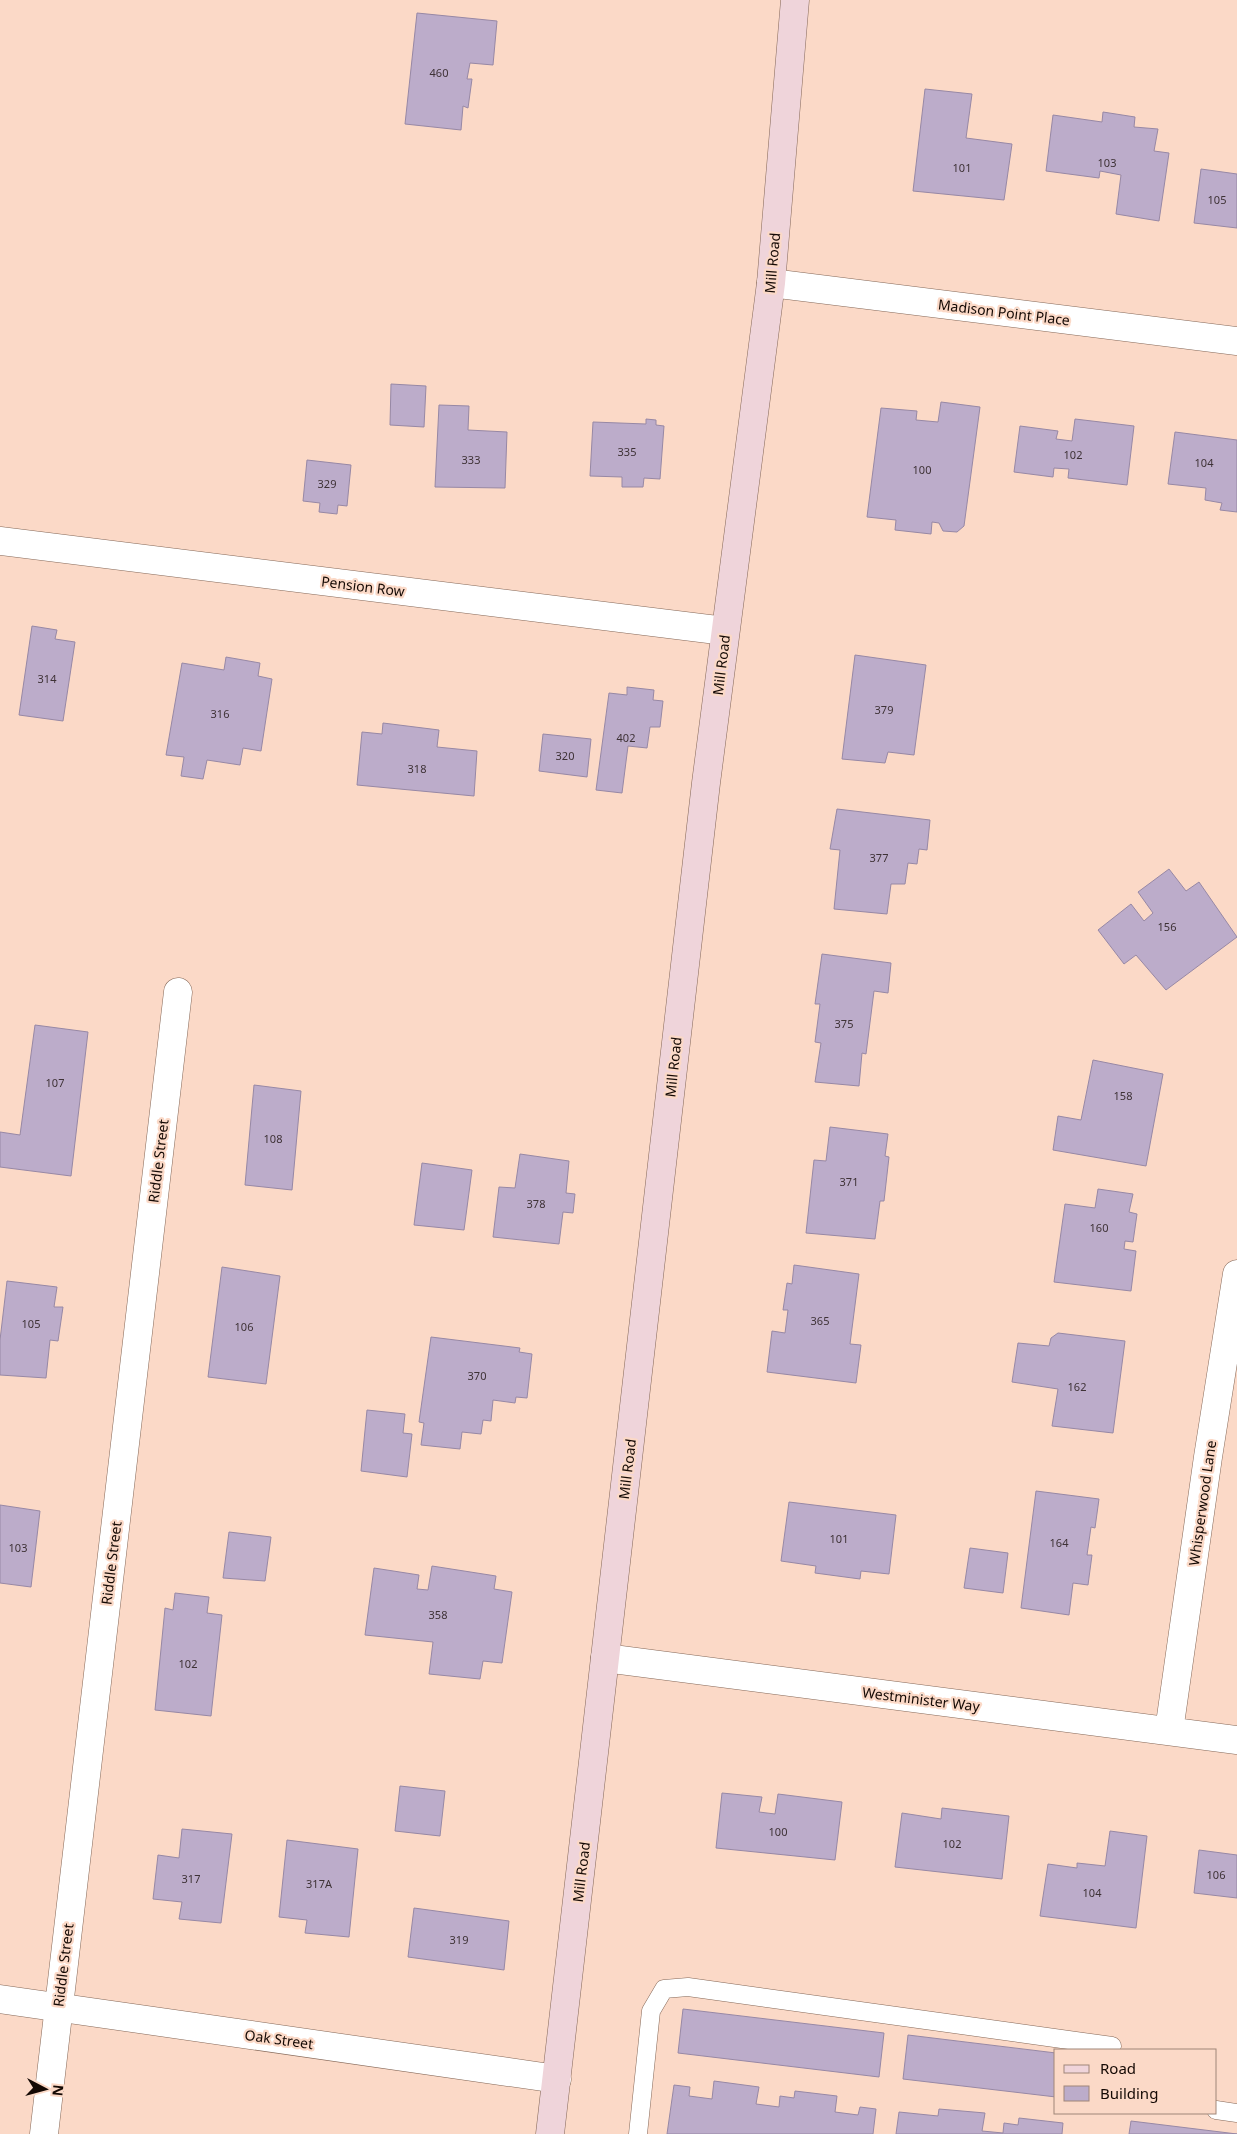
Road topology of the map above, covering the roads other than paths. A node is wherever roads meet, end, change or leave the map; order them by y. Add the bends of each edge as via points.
1 (795, 0) edge
2 (771, 283) junction
3 (1237, 340) edge
4 (0, 541) edge
5 (725, 631) junction
6 (178, 992) dead end
7 (1237, 1274) edge
8 (605, 1658) junction
9 (1169, 1731) junction
10 (1237, 1740) edge
11 (0, 1999) edge
12 (58, 2007) junction
13 (1112, 2046) dead end
14 (557, 2079) junction
15 (1217, 2110) edge
16 (1237, 2113) edge
17 (44, 2134) edge
18 (550, 2134) edge
19 (638, 2134) edge

1 - 2 street, Mill Road
2 - 3 street, Madison Point Place
2 - 5 street, Mill Road
4 - 5 street, Pension Row
5 - 8 street, Mill Road
6 - 12 street, Riddle Street
7 - 9 street, Whisperwood Lane
8 - 9 street, Westminister Way
8 - 14 street, Mill Road
9 - 10 street, Westminister Way
11 - 12 street, Oak Street
12 - 14 street, Oak Street
12 - 17 street, Riddle Street
13 - 19 lane via 697,1989 664,1989 651,2011
14 - 18 street, Mill Road
15 - 16 lane

